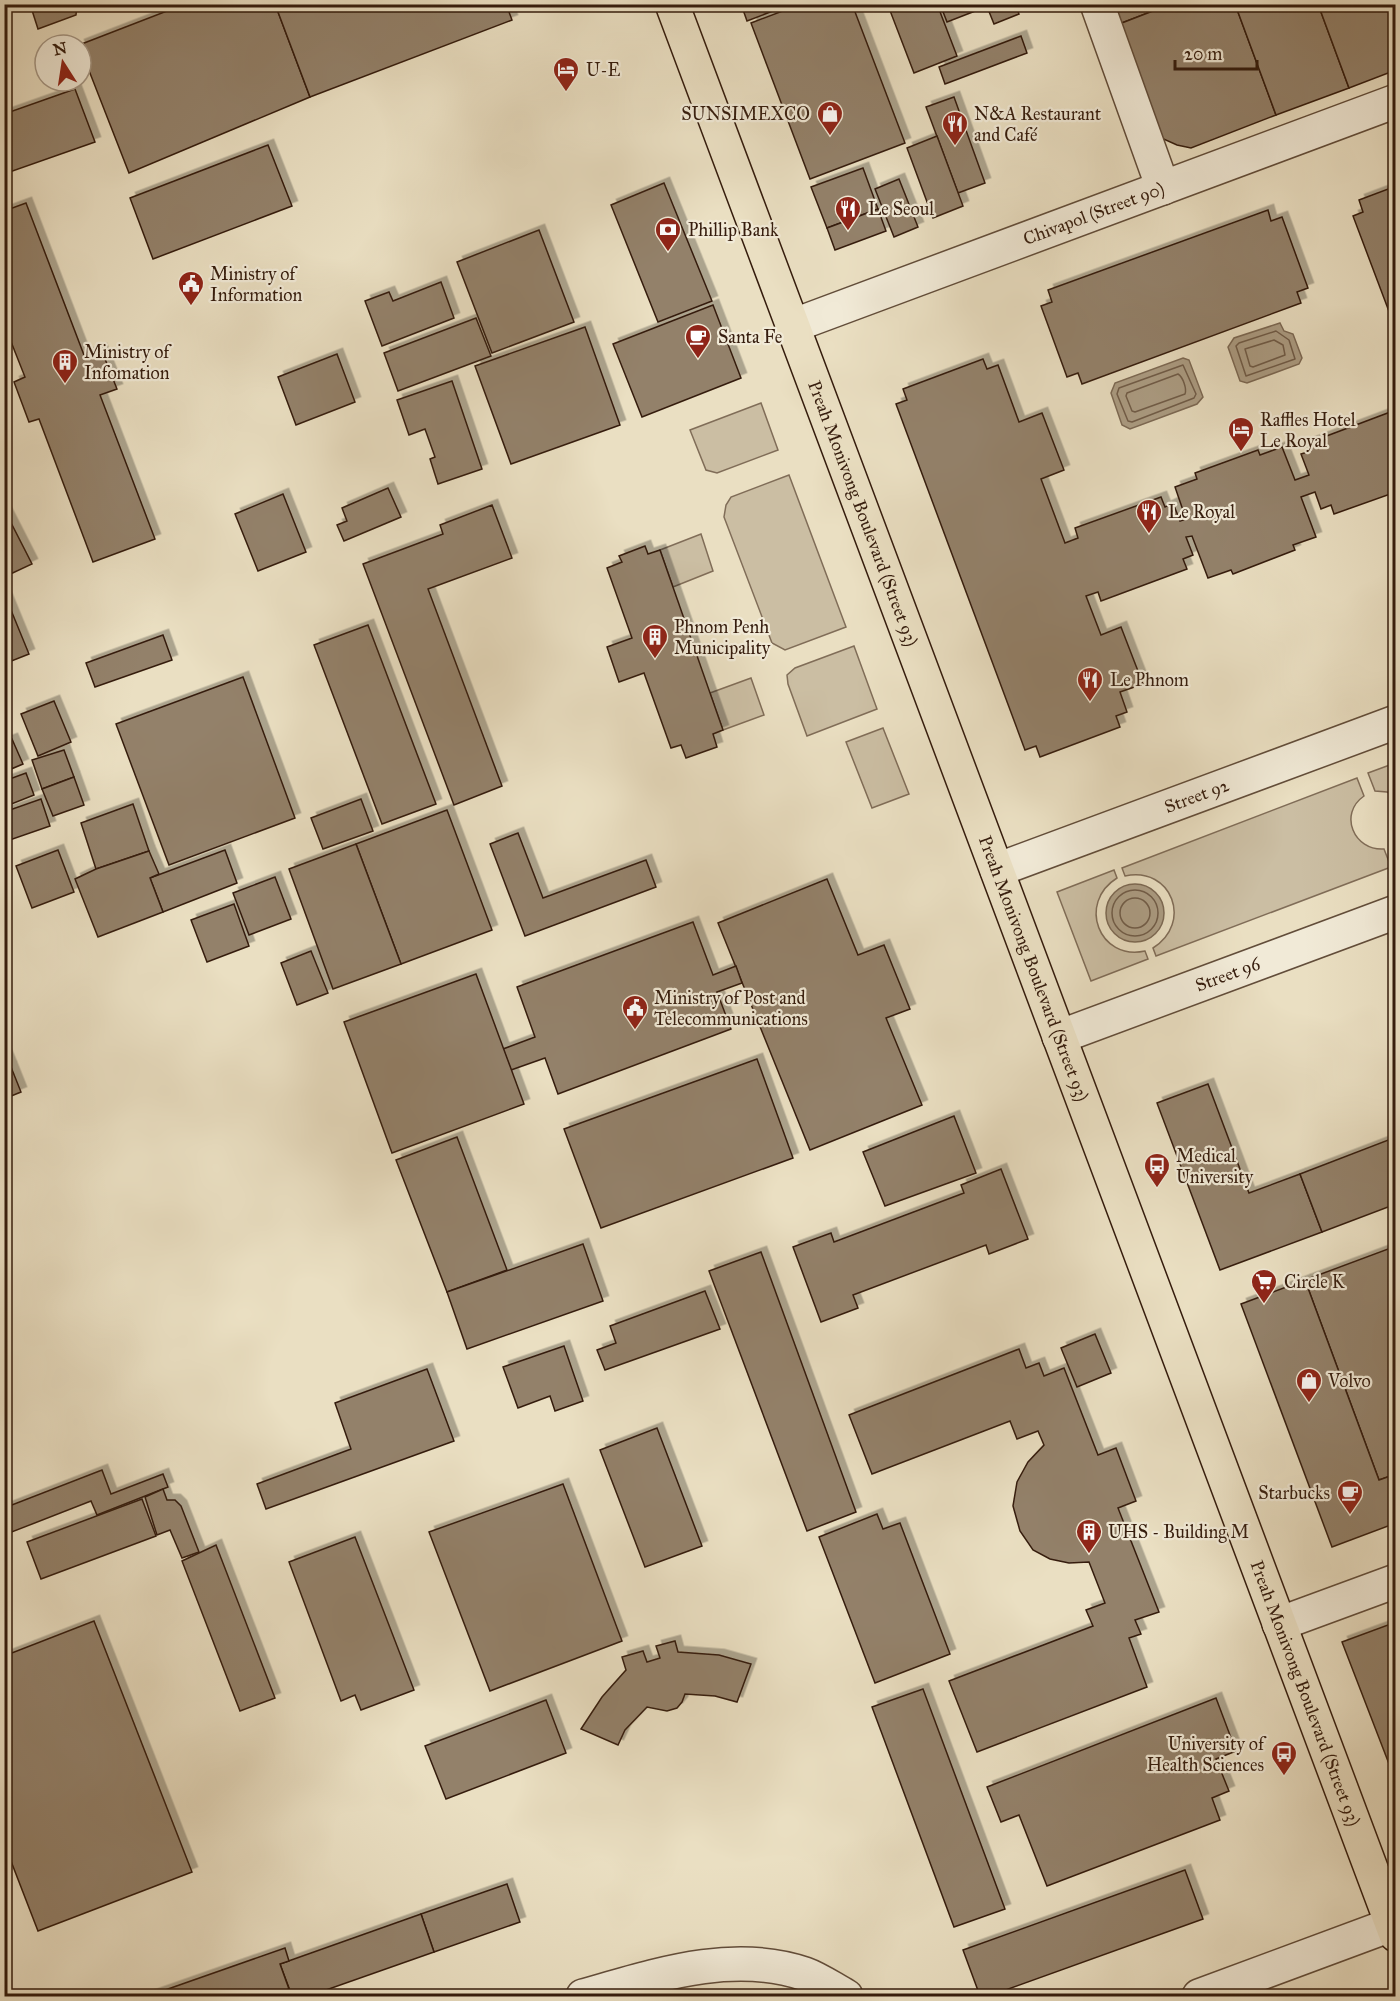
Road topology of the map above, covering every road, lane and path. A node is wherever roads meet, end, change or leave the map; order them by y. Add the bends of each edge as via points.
1 (672, 4) edge
2 (1097, 4) edge
3 (1395, 101) edge
4 (1163, 188) junction
5 (792, 326) junction
6 (1395, 722) edge
7 (997, 870) junction
8 (1395, 912) edge
9 (1059, 1037) junction
10 (1395, 1581) edge
11 (1279, 1624) junction
12 (1394, 1928) edge
13 (583, 1996) edge
14 (846, 1996) edge
15 (1199, 1996) edge

1 - 5 highway, Preah Monivong Boulevard (Street 93)
2 - 4 street
3 - 4 street, Chivapol (Street 90)
4 - 5 street, Chivapol (Street 90)
5 - 7 highway, Preah Monivong Boulevard (Street 93)
6 - 7 street, Street 92
7 - 9 highway, Preah Monivong Boulevard (Street 93)
8 - 9 street, Street 96
9 - 11 highway, Preah Monivong Boulevard (Street 93)
10 - 11 street
11 - 12 highway, Preah Monivong Boulevard (Street 93)
12 - 15 street
13 - 14 street via 684,1970 738,1965 774,1967 806,1975

